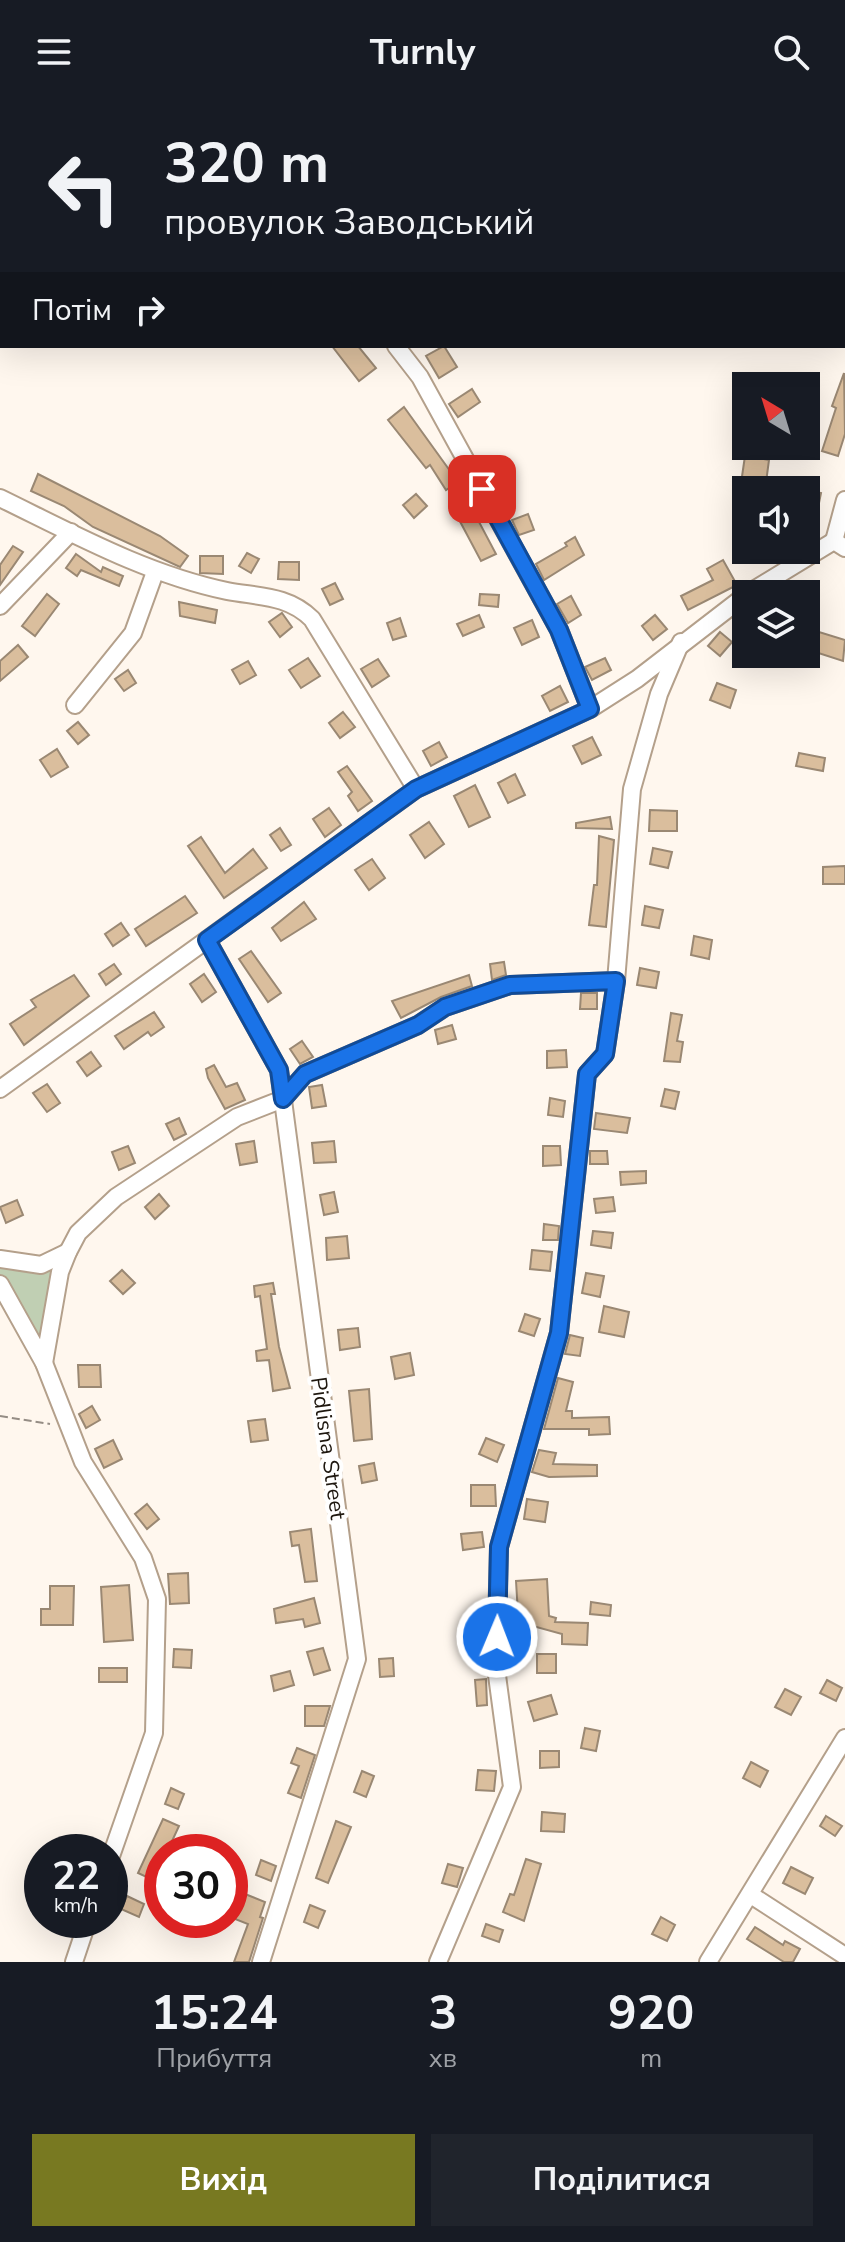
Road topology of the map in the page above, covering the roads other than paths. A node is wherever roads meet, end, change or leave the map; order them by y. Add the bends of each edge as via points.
1 (398, 348) edge
2 (0, 498) edge
3 (845, 500) edge
4 (71, 532) junction
5 (840, 544) edge
6 (155, 572) junction
7 (772, 580) edge
8 (732, 604) edge
9 (0, 606) edge
10 (681, 642) junction
11 (75, 705) dead end
12 (590, 709) junction
13 (416, 789) junction
14 (207, 940) junction
15 (616, 981) junction
16 (0, 1089) edge
17 (283, 1099) junction
18 (68, 1252) junction
19 (0, 1259) edge
20 (0, 1284) edge
21 (44, 1363) junction
22 (845, 1738) edge
23 (119, 1834) edge
24 (751, 1895) junction
25 (82, 1938) edge
26 (845, 1956) edge
27 (74, 1962) edge
28 (261, 1962) edge
29 (438, 1962) edge
30 (708, 1962) edge

1 - 12 street via 420,377 559,630
2 - 4 street
3 - 5 street
4 - 6 street
4 - 9 street
5 - 7 street
6 - 11 street via 133,633
6 - 13 street via 300,607
8 - 10 street
10 - 12 street
10 - 15 street via 659,694 632,789
12 - 13 street
13 - 14 street
14 - 16 street
14 - 17 street, Pidlisna Street via 279,1070
15 - 17 street via 510,985 445,1007 418,1025 305,1074
15 - 29 street via 605,1054 587,1074 559,1333 499,1547 496,1668 512,1787
17 - 18 street via 237,1117 116,1197 78,1233
17 - 28 street, Pidlisna Street via 357,1659
18 - 19 street via 41,1265
18 - 21 street
20 - 21 street
21 - 23 street via 83,1462 143,1558 157,1599 154,1733
22 - 24 street
24 - 26 street
24 - 30 street
25 - 27 street

